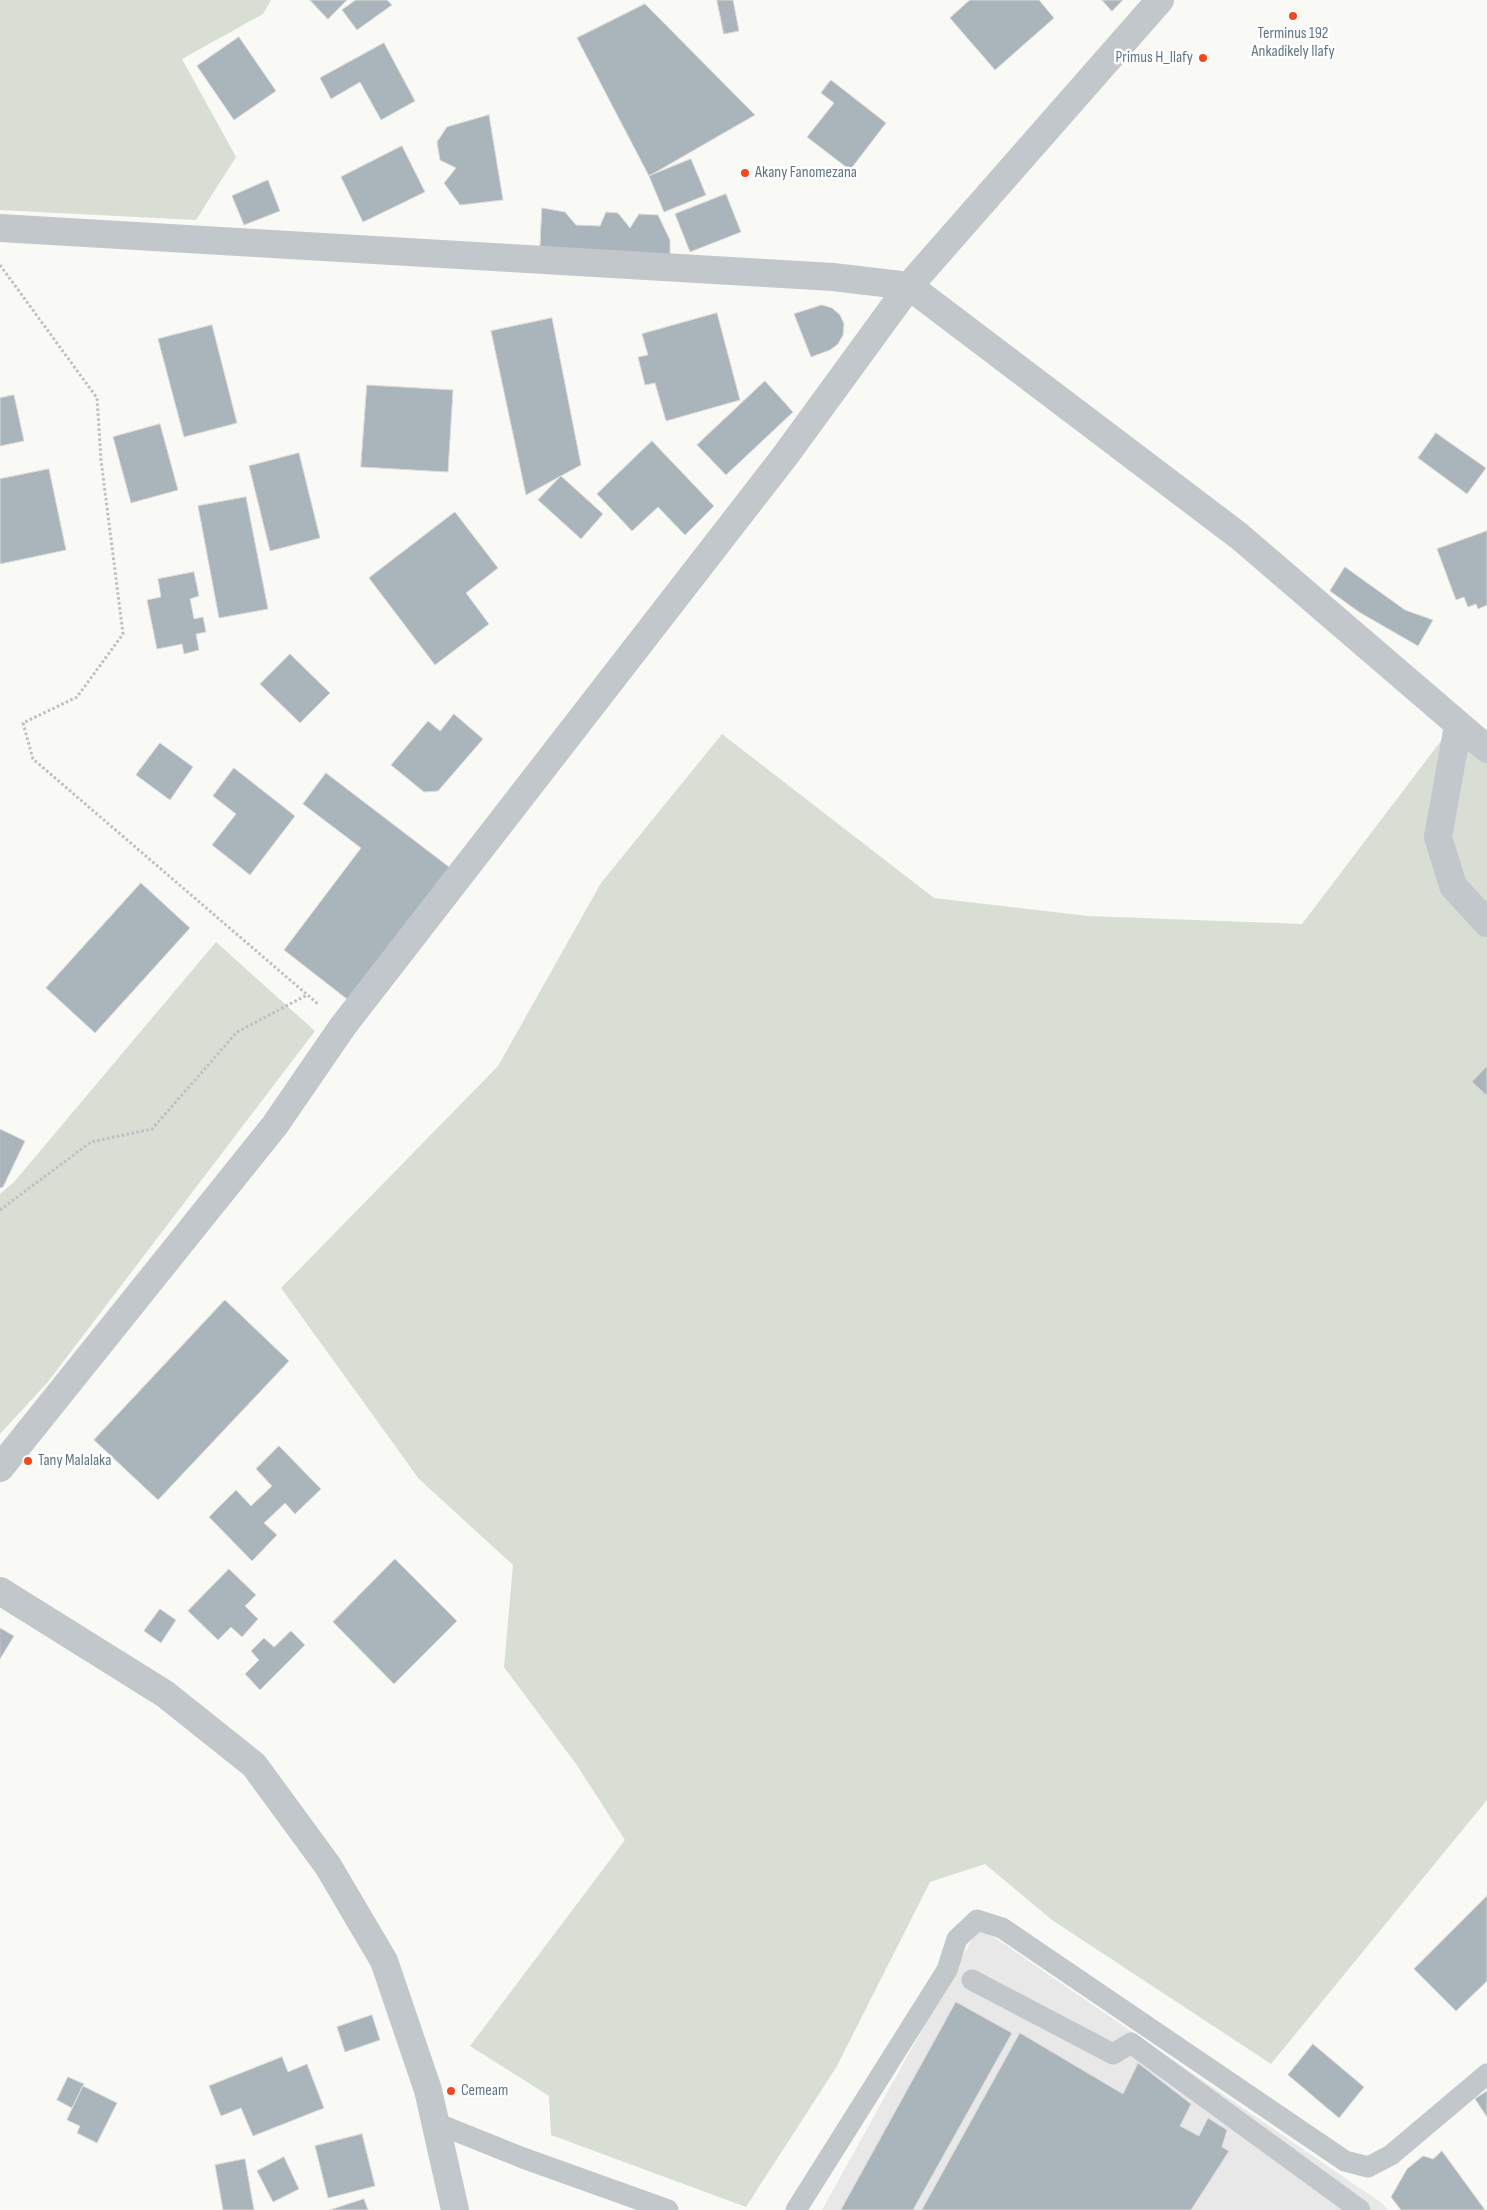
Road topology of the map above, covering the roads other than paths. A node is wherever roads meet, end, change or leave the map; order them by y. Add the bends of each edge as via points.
1 (1160, 0) edge
2 (0, 228) edge
3 (909, 286) junction
4 (1458, 726) junction
5 (1487, 749) edge
6 (1487, 923) edge
7 (0, 1468) edge
8 (0, 1591) edge
9 (972, 1980) dead end
10 (1487, 2074) edge
11 (436, 2123) junction
12 (455, 2210) edge
13 (668, 2210) edge
14 (796, 2210) edge
15 (1360, 2210) edge

1 - 3 street
2 - 3 street via 833,277
3 - 4 street via 1239,536
3 - 7 street via 785,456 343,1026 275,1125
4 - 5 street
4 - 6 street via 1438,837 1453,886
8 - 11 street via 165,1694 254,1765 328,1866 384,1961
9 - 15 lane via 1113,2054 1131,2043
10 - 14 lane via 1391,2155 1368,2167 1345,2161 1002,1928 977,1920 957,1939 946,1970
11 - 12 street
11 - 13 lane

